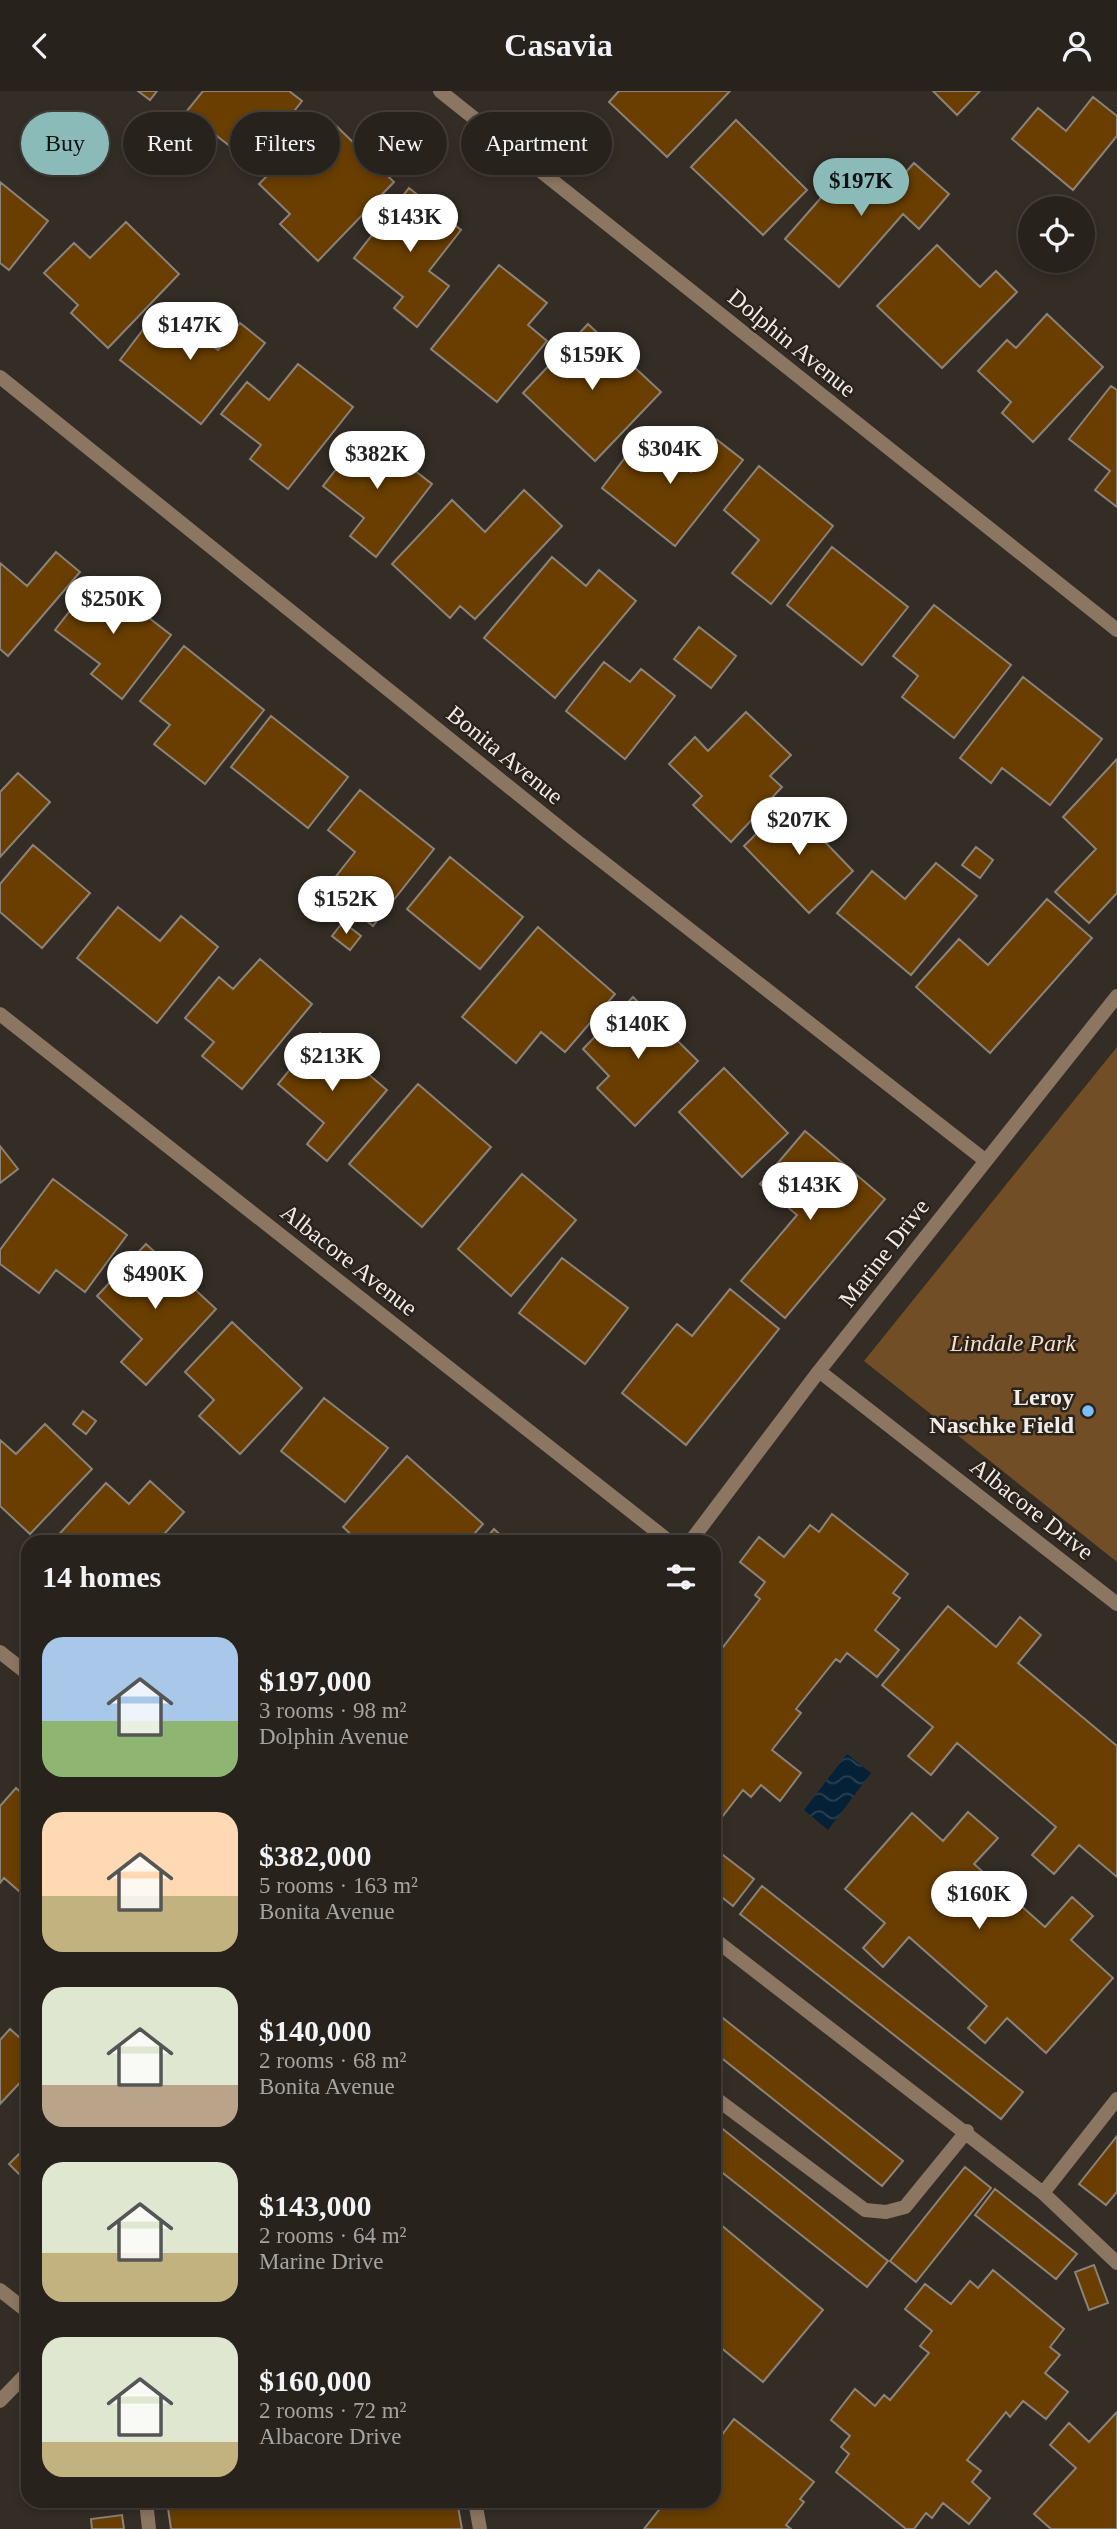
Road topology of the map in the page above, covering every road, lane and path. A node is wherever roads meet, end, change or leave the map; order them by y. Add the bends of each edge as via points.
1 (440, 91) edge
2 (0, 377) edge
3 (1117, 630) edge
4 (1117, 996) edge
5 (0, 1014) edge
6 (986, 1161) junction
7 (819, 1371) junction
8 (661, 1535) edge
9 (695, 1535) edge
10 (1117, 1604) edge
11 (0, 1652) edge
12 (21, 1668) edge
13 (721, 1944) edge
14 (1117, 2099) edge
15 (721, 2102) edge
16 (967, 2131) junction
17 (1043, 2193) junction
18 (1117, 2263) edge
19 (0, 2290) edge
20 (21, 2306) edge
21 (21, 2379) edge
22 (0, 2401) edge
23 (147, 2508) edge
24 (476, 2508) edge
25 (149, 2529) edge
26 (480, 2529) edge

1 - 3 street, Dolphin Avenue
2 - 6 street, Bonita Avenue via 559,828
4 - 6 street, Marine Drive
5 - 8 street, Albacore Avenue
6 - 7 street, Marine Drive
7 - 9 street, Marine Drive
7 - 10 street, Albacore Drive
11 - 12 street
13 - 16 street
14 - 17 street
15 - 16 street via 865,2210 886,2212 905,2207
16 - 17 street
17 - 18 street
19 - 20 street
21 - 22 street
23 - 25 street
24 - 26 street

